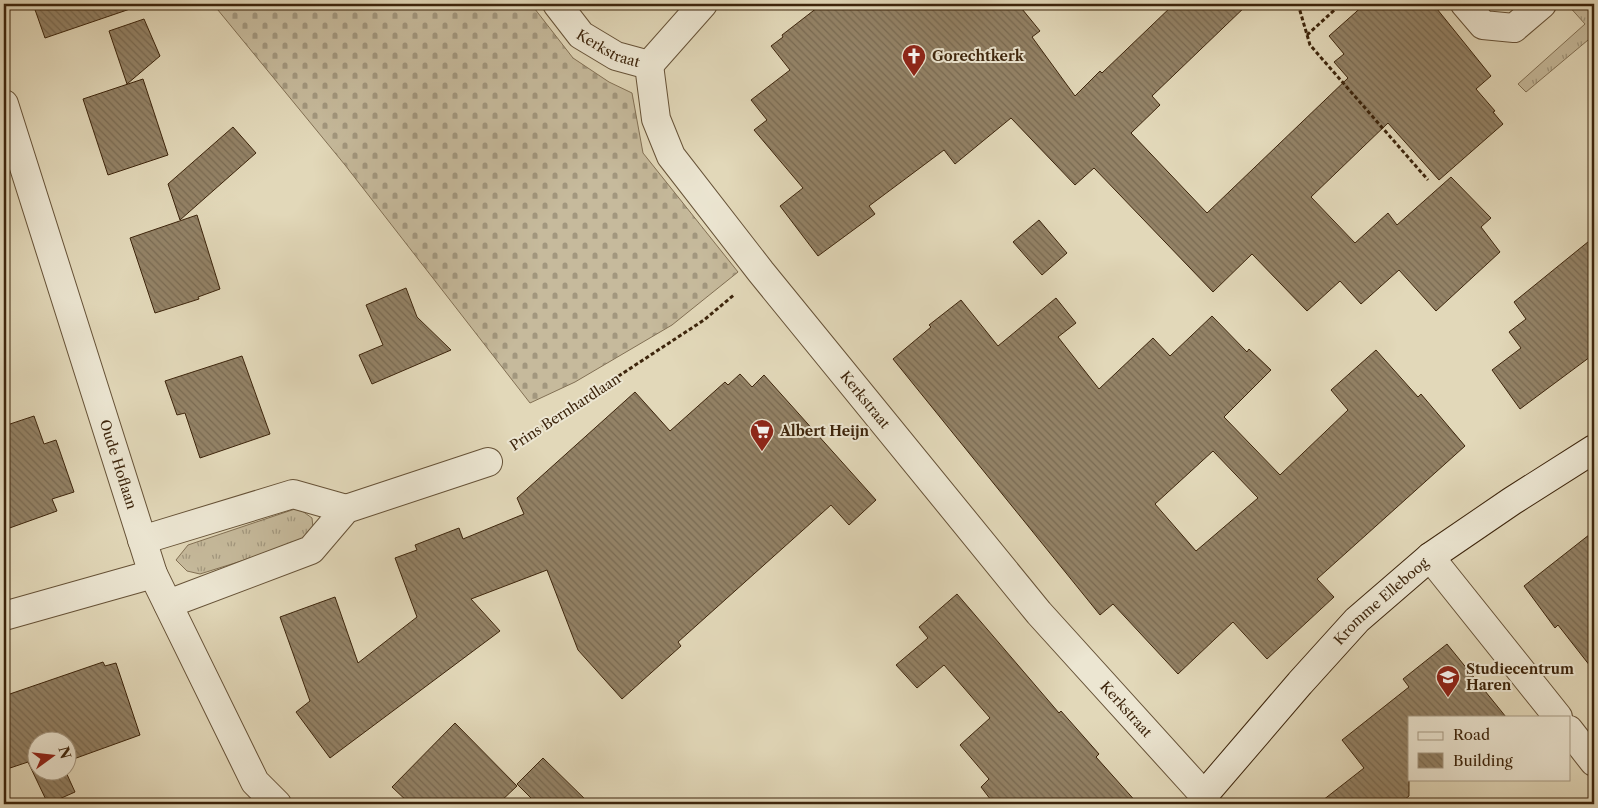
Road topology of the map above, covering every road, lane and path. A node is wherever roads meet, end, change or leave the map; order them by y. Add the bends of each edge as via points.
1 (557, 4) edge
2 (703, 4) edge
3 (1299, 4) edge
4 (1465, 4) edge
5 (1542, 4) edge
6 (1340, 5) edge
7 (1308, 35) junction
8 (649, 65) junction
9 (4, 104) edge
10 (1428, 180) dead end
11 (761, 272) junction
12 (1594, 449) edge
13 (488, 462) joint
14 (346, 509) junction
15 (142, 540) junction
16 (1430, 557) junction
17 (153, 574) junction
18 (168, 604) junction
19 (4, 616) edge
20 (1557, 716) edge
21 (1570, 731) edge
22 (1594, 762) edge
23 (1203, 799) edge
24 (277, 804) edge

1 - 8 street, Kerkstraat via 581,35 616,56
2 - 8 street
3 - 6 path
3 - 7 path
4 - 5 street via 1483,25 1514,28
6 - 7 path
7 - 10 path via 1310,45
8 - 11 street, Kerkstraat via 656,119 671,156
9 - 15 street, Oude Hoflaan
11 - 13 path, Prins Bernhardlaan via 704,320
11 - 23 street, Kerkstraat via 1038,613
12 - 16 street, Kromme Elleboog
13 - 14 street
14 - 15 street via 293,494
14 - 18 street via 311,550
15 - 17 street, Oude Hoflaan
16 - 20 street
16 - 23 street, Kromme Elleboog via 1357,620
17 - 18 street, Oude Hoflaan
17 - 19 street
18 - 24 street, Oude Hoflaan via 255,782
21 - 22 street

